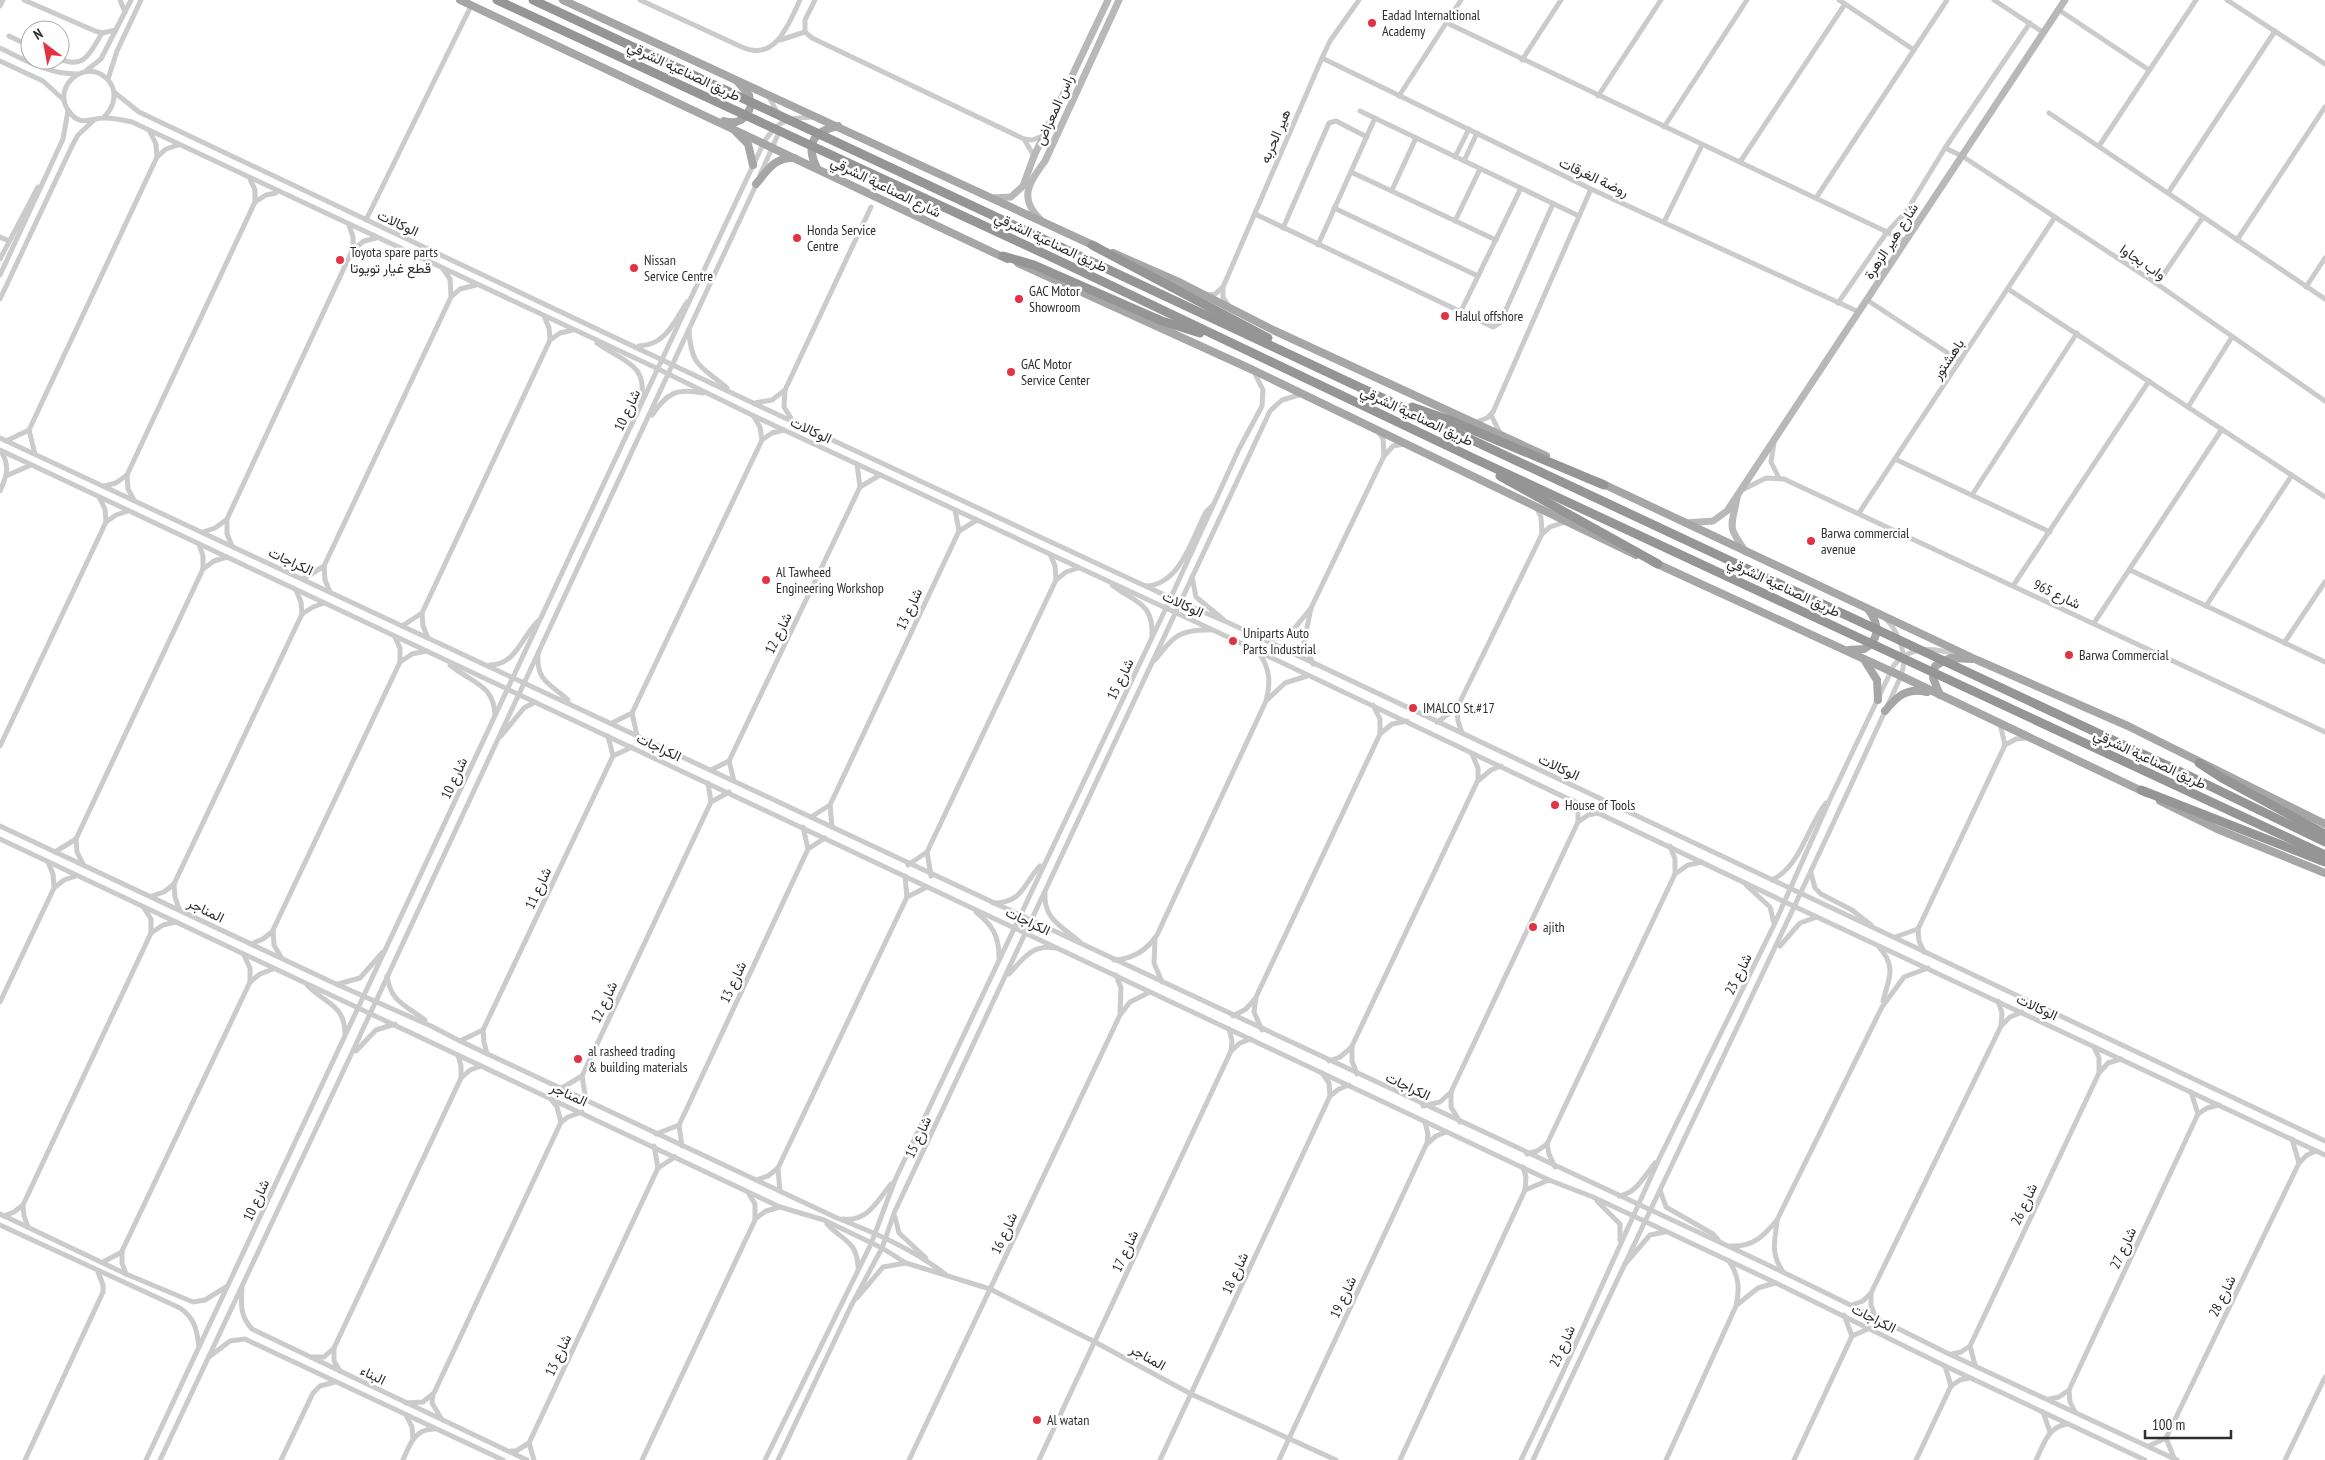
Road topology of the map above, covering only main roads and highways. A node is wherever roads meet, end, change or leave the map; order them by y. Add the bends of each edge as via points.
1 (460, 0) edge
2 (498, 0) edge
3 (533, 0) edge
4 (563, 0) edge
5 (734, 78) junction
6 (707, 116) junction
7 (838, 126) junction
8 (731, 127) junction
9 (803, 160) junction
10 (753, 165) road end
11 (817, 168) junction
12 (756, 184) road end
13 (1092, 245) junction
14 (1002, 256) junction
15 (1218, 337) junction
16 (1311, 364) junction
17 (1303, 394) joint
18 (1386, 400) junction
19 (1473, 458) junction
20 (1604, 485) junction
21 (1658, 564) junction
22 (1867, 608) junction
23 (1839, 647) junction
24 (1862, 658) junction
25 (1977, 660) junction
26 (1940, 695) junction
27 (1878, 700) road end
28 (1885, 711) road end
29 (2199, 763) junction
30 (2141, 790) junction
31 (2325, 824) edge
32 (2325, 834) edge
33 (2325, 842) edge
34 (2325, 855) edge
35 (2325, 862) edge
36 (2325, 873) edge

1 - 6 main road, شارع الصناعية الشرقي
2 - 15 highway, طريق الصناعية الشرقي
3 - 16 highway, طريق الصناعية الشرقي
4 - 5 main road
5 - 6 main road via 749,95 752,105 749,112 743,120 736,122
5 - 7 main road
6 - 8 main road, شارع الصناعية الشرقي
7 - 11 main road via 822,131 813,142 812,156
7 - 13 main road
8 - 9 main road, شارع الصناعية الشرقي
8 - 10 main road via 748,144
9 - 11 main road, شارع الصناعية الشرقي
9 - 12 main road via 779,160
11 - 14 main road, شارع الصناعية الشرقي
13 - 16 highway via 1229,316
13 - 20 main road, طريق الصناعية الشرقي via 1137,262
14 - 15 highway via 1034,265 1162,321
14 - 17 main road, شارع الصناعية الشرقي
15 - 19 highway, طريق الصناعية الشرقي
16 - 18 highway, طريق الصناعية الشرقي
17 - 21 main road, طريق الصناعية الشرقي via 1608,544
18 - 20 highway via 1449,420
18 - 33 highway, طريق الصناعية الشرقي
19 - 21 highway via 1528,493
19 - 34 highway, طريق الصناعية الشرقي
20 - 22 main road, طريق الصناعية الشرقي
21 - 23 main road, طريق الصناعية الشرقي
22 - 23 main road via 1877,625 1872,643 1860,650
22 - 25 main road, طريق الصناعية الشرقي
23 - 24 main road, طريق الصناعية الشرقي
24 - 26 main road, طريق الصناعية الشرقي
24 - 27 main road via 1877,680
25 - 26 main road via 1950,658 1938,663 1932,674
25 - 29 main road, طريق الصناعية الشرقي via 2128,726
26 - 28 main road via 1918,690 1905,692
26 - 30 main road, طريق الصناعية الشرقي
29 - 31 main road, طريق الصناعية الشرقي
29 - 32 highway
30 - 35 highway
30 - 36 main road, طريق الصناعية الشرقي via 2217,829

